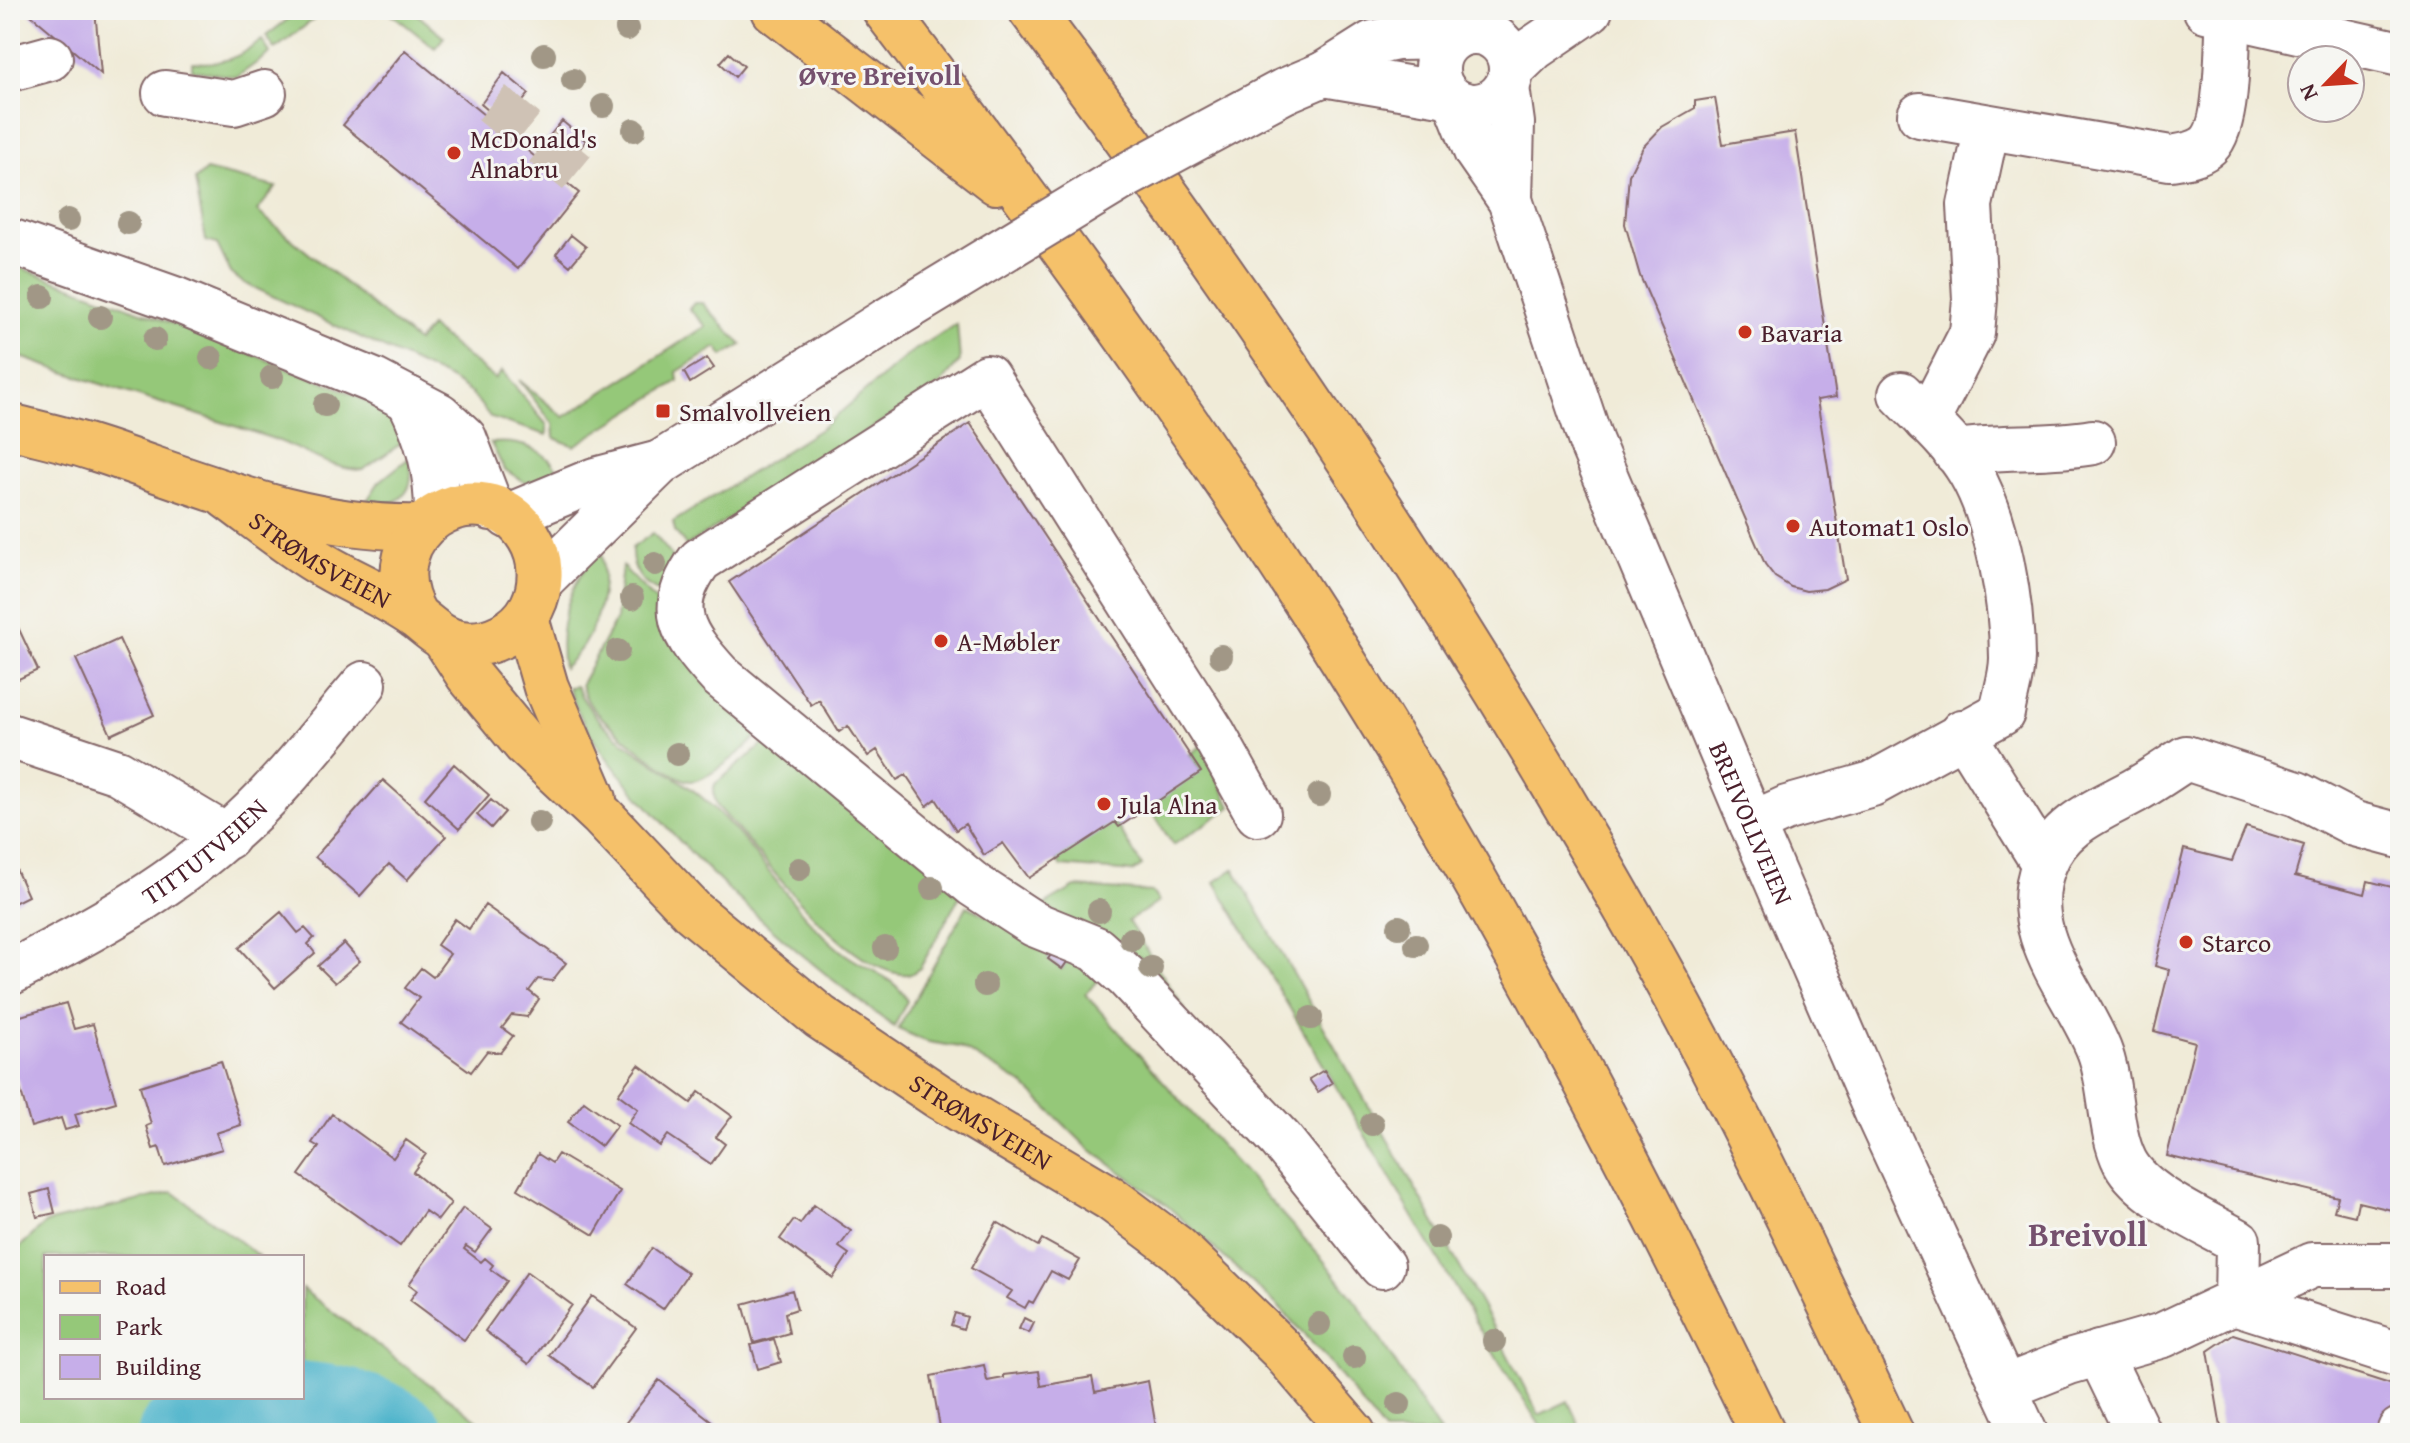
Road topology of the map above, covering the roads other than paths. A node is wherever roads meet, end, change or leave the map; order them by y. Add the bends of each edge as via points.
1 (774, 10) edge
2 (885, 10) edge
3 (1031, 10) edge
4 (1590, 10) edge
5 (2218, 13) edge
6 (2340, 24) edge
7 (1480, 26) edge
8 (2400, 54) edge
9 (1324, 74) junction
10 (1509, 79) junction
11 (165, 93) dead end
12 (264, 93) dead end
13 (1452, 99) junction
14 (1920, 115) dead end
15 (1987, 127) junction
16 (1510, 200) junction
17 (1044, 219) junction
18 (10, 241) edge
19 (409, 399) junction
20 (1928, 422) junction
21 (10, 426) edge
22 (2093, 442) dead end
23 (660, 463) junction
24 (226, 496) junction
25 (500, 512) junction
26 (428, 520) junction
27 (533, 599) junction
28 (430, 628) junction
29 (364, 684) dead end
30 (1962, 732) junction
31 (10, 736) edge
32 (1258, 814) dead end
33 (602, 816) junction
34 (1752, 824) junction
35 (2400, 836) edge
36 (227, 837) junction
37 (2044, 864) junction
38 (10, 973) edge
39 (2400, 1265) edge
40 (1382, 1266) dead end
41 (2237, 1303) junction
42 (2099, 1353) junction
43 (2400, 1355) edge
44 (2006, 1387) junction
45 (1353, 1433) edge
46 (1763, 1433) edge
47 (1891, 1433) edge
48 (2025, 1433) edge
49 (2138, 1433) edge

1 - 17 main road
2 - 17 main road
3 - 47 main road via 1271,341 1495,686 1700,1046
4 - 10 street via 1534,48
5 - 6 street
5 - 15 street via 2221,123 2206,147 2190,155 2170,158
6 - 8 street
7 - 9 street via 1373,43
7 - 10 street via 1504,48
7 - 13 street via 1438,57 1439,84
9 - 13 street
9 - 23 street, bridge via 1120,179
10 - 13 street via 1498,98 1485,105 1471,107
10 - 16 street, BREIVOLLVEIEN
11 - 12 street via 234,103
13 - 16 street, BREIVOLLVEIEN via 1476,151
14 - 15 street
15 - 20 street via 1970,205 1972,333
16 - 34 street, BREIVOLLVEIEN via 1591,442
17 - 46 main road via 1235,493 1421,787 1613,1133
18 - 19 street via 177,300
19 - 25 street via 439,415 464,438
19 - 26 street via 435,466
20 - 22 street via 2003,445 2055,448
20 - 30 street via 1971,474 2004,575 2012,660 2002,713
21 - 24 main road, STRØMSVEIEN via 95,448
23 - 25 street
23 - 27 street
24 - 26 main road, STRØMSVEIEN via 343,523
24 - 28 main road, STRØMSVEIEN via 298,549
25 - 26 main road via 463,506
25 - 27 main road via 530,538 540,566
26 - 28 main road via 402,561 406,600
27 - 28 main road via 497,639 470,643
27 - 33 main road, STRØMSVEIEN via 546,687
28 - 33 main road, STRØMSVEIEN via 525,744
29 - 36 street, TITTUTVEIEN
30 - 34 street via 1872,784 1787,808
30 - 37 street
31 - 36 street via 118,772
32 - 40 street via 1213,733 987,377 700,560 685,581 679,601 682,623 694,647 719,675 974,885 1034,924 1096,949 1281,1140
33 - 45 main road, STRØMSVEIEN via 693,912 820,1017 938,1096 1110,1198 1177,1248 1281,1349
34 - 44 street, BREIVOLLVEIEN via 1878,1115
35 - 37 street via 2355,824 2297,794 2186,758 2077,821 2057,839
36 - 38 street, TITTUTVEIEN via 97,927
37 - 41 street via 2036,891 2041,939 2100,1051 2125,1161 2154,1192 2238,1241
39 - 41 street via 2312,1265
41 - 42 street via 2163,1335
41 - 43 street
42 - 44 street
42 - 49 street
44 - 48 street, BREIVOLLVEIEN

